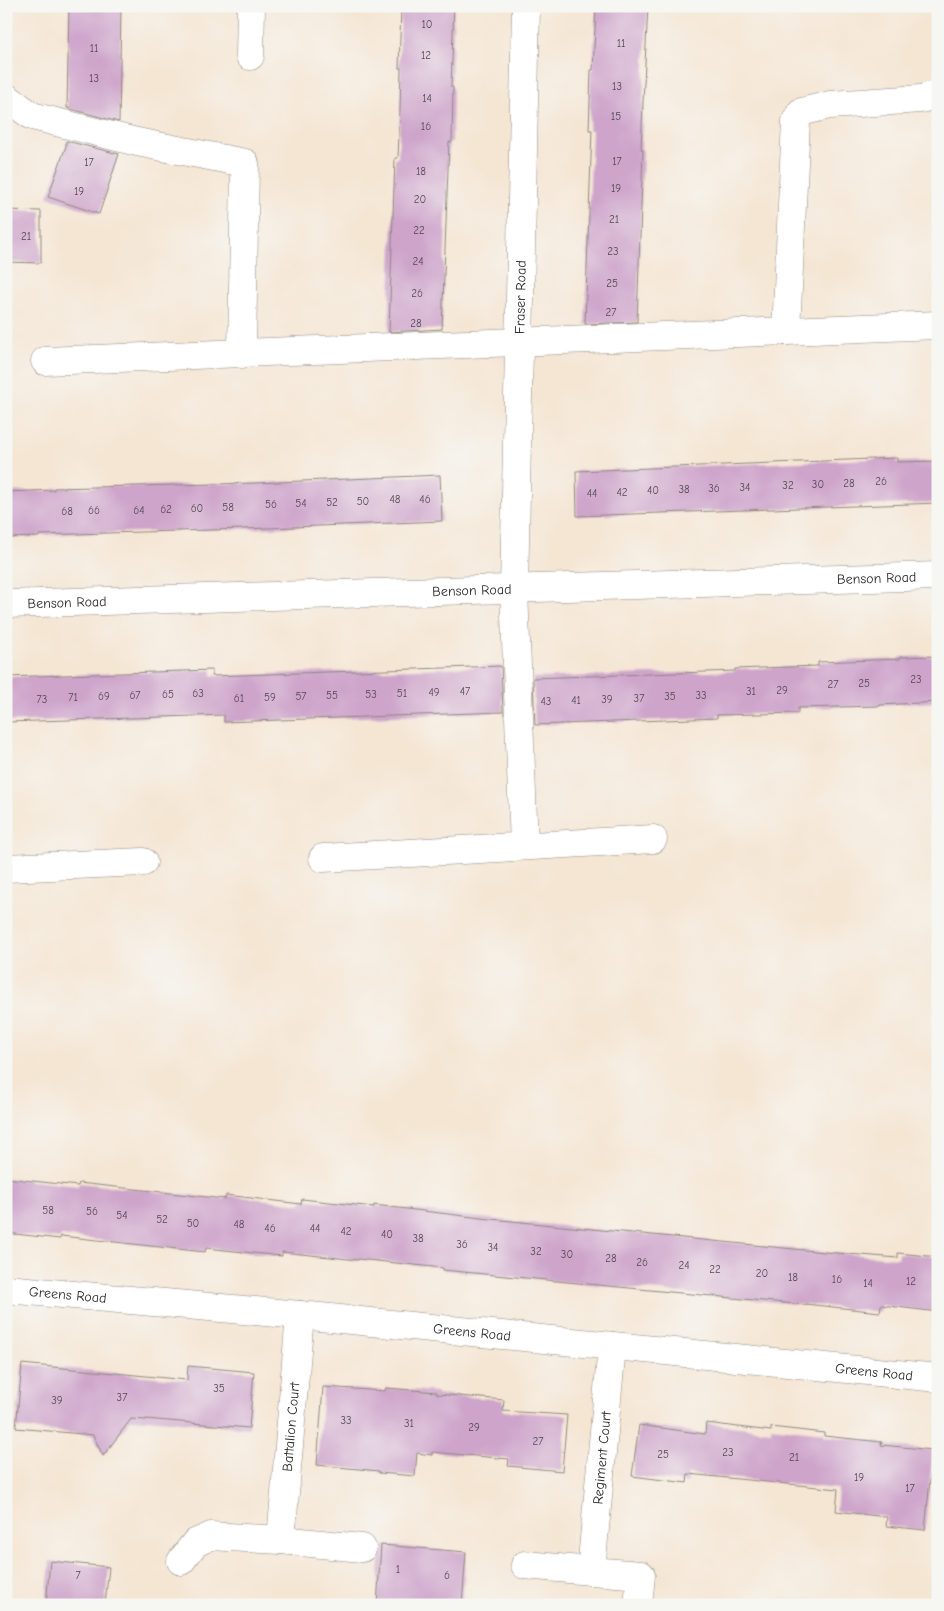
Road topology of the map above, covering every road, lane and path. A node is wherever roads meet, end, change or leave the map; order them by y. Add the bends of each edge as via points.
1 (250, 6) edge
2 (526, 6) edge
3 (250, 56) dead end
4 (938, 94) edge
5 (6, 97) edge
6 (938, 325) edge
7 (786, 331) junction
8 (520, 342) junction
9 (242, 354) junction
10 (45, 361) dead end
11 (938, 576) edge
12 (514, 590) junction
13 (6, 604) edge
14 (653, 839) dead end
15 (524, 845) junction
16 (323, 858) dead end
17 (143, 862) dead end
18 (6, 868) edge
19 (6, 1289) edge
20 (300, 1315) junction
21 (612, 1346) junction
22 (938, 1378) edge
23 (281, 1540) junction
24 (362, 1548) dead end
25 (181, 1561) dead end
26 (525, 1565) dead end
27 (591, 1571) junction
28 (638, 1605) edge

1 - 3 street
2 - 8 street, Fraser Road
4 - 7 street via 921,99 830,105 801,112 796,121
5 - 9 street via 32,116 246,164
6 - 7 street
7 - 8 street
8 - 9 street
8 - 12 street, Fraser Road
9 - 10 street
11 - 12 street, Benson Road
12 - 13 street, Benson Road
12 - 15 street, Fraser Road
14 - 15 street
15 - 16 street
17 - 18 street
19 - 20 street, Greens Road
20 - 21 street, Greens Road
20 - 23 street, Battalion Court
21 - 22 street, Greens Road
21 - 27 street, Regiment Court
23 - 24 street
23 - 25 street via 211,1536 195,1543
26 - 27 street
27 - 28 street via 641,1575

